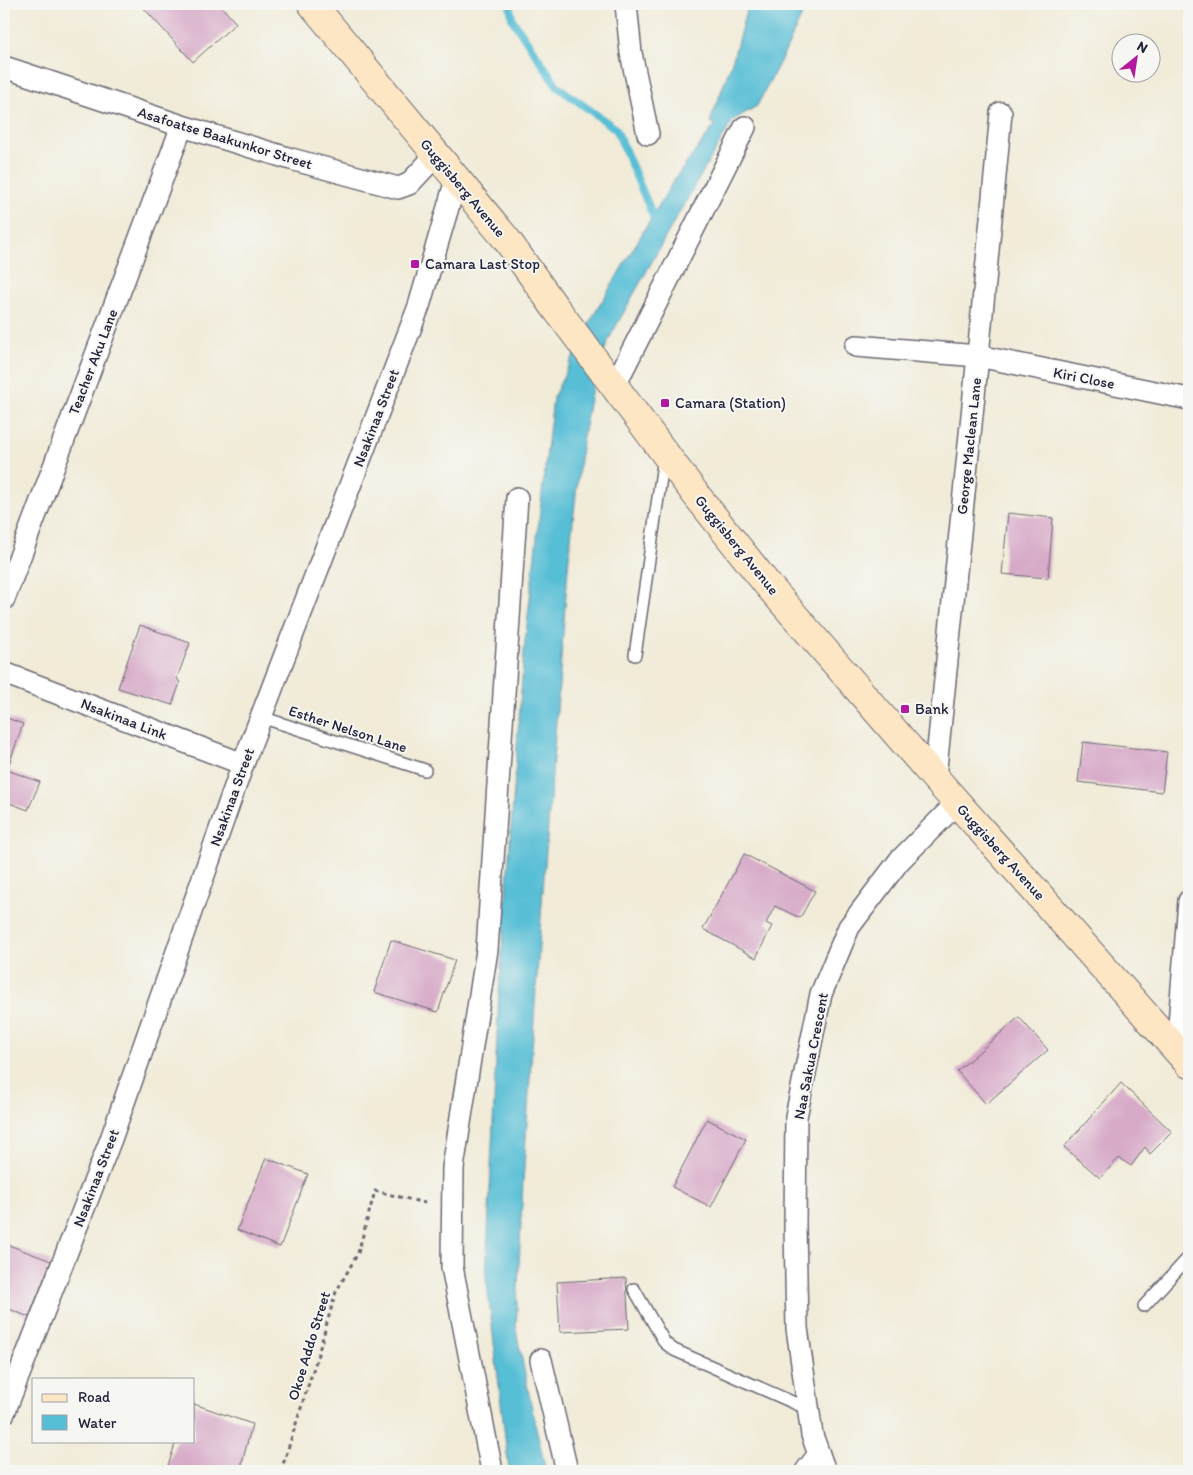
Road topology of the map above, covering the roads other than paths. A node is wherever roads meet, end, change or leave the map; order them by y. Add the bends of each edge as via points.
1 (312, 4) edge
2 (626, 4) edge
3 (4, 67) edge
4 (1000, 113) dead end
5 (182, 126) junction
6 (745, 127) dead end
7 (648, 134) dead end
8 (436, 155) junction
9 (456, 180) junction
10 (856, 346) dead end
11 (978, 356) junction
12 (608, 376) junction
13 (1189, 399) edge
14 (665, 452) junction
15 (517, 498) dead end
16 (4, 599) edge
17 (635, 655) dead end
18 (4, 674) edge
19 (262, 717) junction
20 (243, 764) junction
21 (425, 770) dead end
22 (935, 778) junction
23 (957, 803) junction
24 (1189, 901) edge
25 (1183, 1057) edge
26 (1189, 1257) edge
27 (634, 1289) dead end
28 (1144, 1306) dead end
29 (541, 1360) dead end
30 (808, 1410) junction
31 (4, 1413) edge
32 (822, 1463) edge
33 (492, 1471) edge
34 (567, 1471) edge
35 (806, 1471) edge

1 - 8 main road, Guggisberg Avenue
2 - 7 street via 631,53
3 - 5 street, Asafoatse Baakunkor Street
4 - 11 street, George Maclean Lane
5 - 8 street, Asafoatse Baakunkor Street via 398,188 409,184
5 - 16 street, Teacher Aku Lane
6 - 12 street
8 - 9 main road, Guggisberg Avenue
9 - 12 main road, Guggisberg Avenue via 507,240
9 - 19 street, Nsakinaa Street via 419,306
10 - 11 street, Kiri Close
11 - 13 street, Kiri Close
11 - 22 street, George Maclean Lane
12 - 14 main road, Guggisberg Avenue
14 - 17 lane
14 - 22 main road, Guggisberg Avenue via 768,584
15 - 33 street via 487,950 453,1168 452,1267
18 - 20 street, Nsakinaa Link
19 - 20 street, Nsakinaa Street
19 - 21 lane, Esther Nelson Lane
20 - 31 street, Nsakinaa Street via 111,1139
22 - 23 main road, Guggisberg Avenue
23 - 25 main road, Guggisberg Avenue
23 - 30 street, Naa Sakua Crescent via 899,861 849,927 821,994 796,1117 797,1328
24 - 25 street
26 - 28 lane
27 - 30 lane via 664,1343 674,1350
29 - 34 street
30 - 32 street, Naa Sakua Crescent via 812,1435
32 - 35 street

